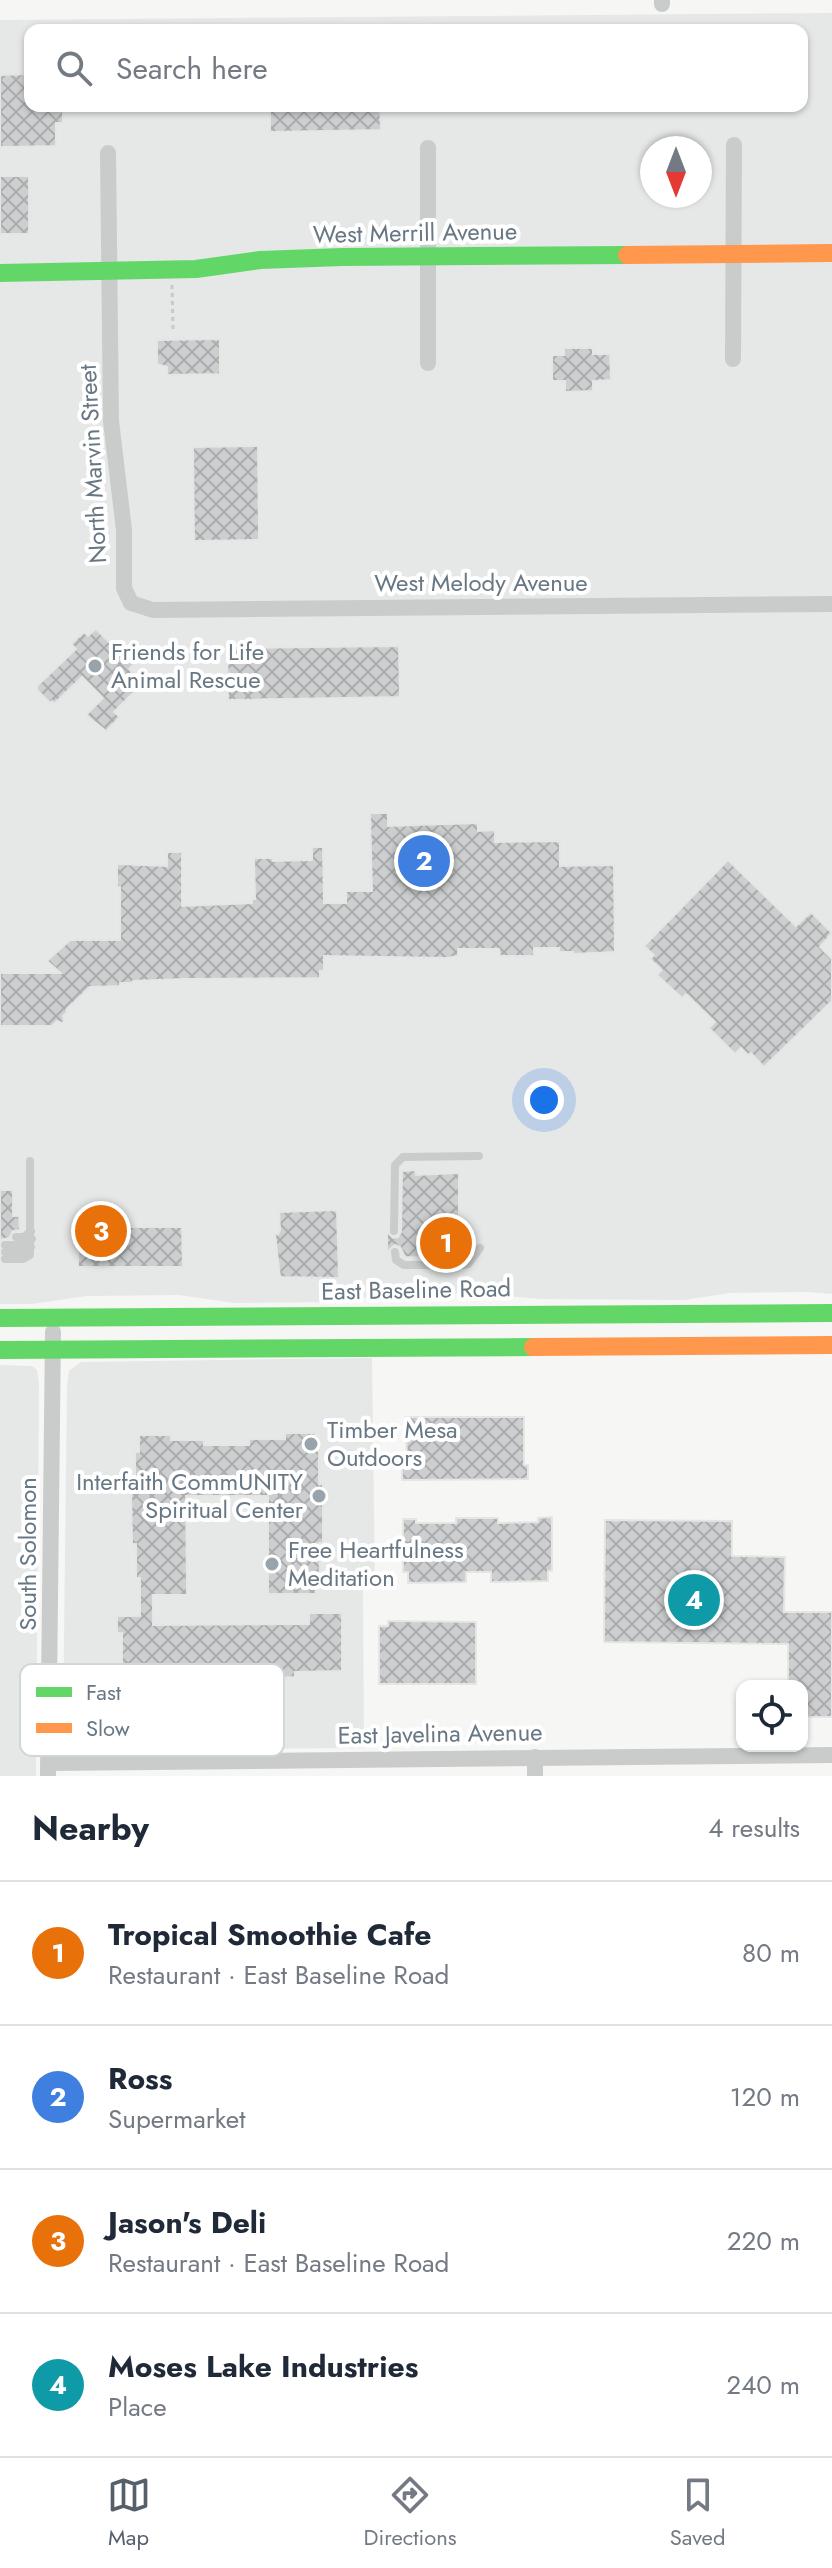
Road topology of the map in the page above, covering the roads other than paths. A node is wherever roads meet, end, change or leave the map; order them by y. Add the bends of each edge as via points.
1 (734, 145) dead end
2 (428, 148) dead end
3 (108, 153) dead end
4 (832, 253) edge
5 (734, 254) junction
6 (428, 256) junction
7 (111, 272) junction
8 (0, 273) edge
9 (733, 359) dead end
10 (428, 363) dead end
11 (131, 603) joint
12 (832, 604) edge
13 (479, 1156) dead end
14 (30, 1161) dead end
15 (394, 1231) dead end
16 (16, 1237) dead end
17 (32, 1239) junction
18 (480, 1248) dead end
19 (395, 1252) dead end
20 (539, 1313) junction
21 (832, 1313) edge
22 (363, 1315) junction
23 (0, 1318) edge
24 (53, 1341) junction
25 (832, 1345) edge
26 (224, 1348) junction
27 (397, 1348) junction
28 (0, 1350) edge
29 (49, 1664) edge
30 (832, 1755) edge
31 (535, 1757) junction
32 (48, 1769) edge
33 (535, 1776) edge

1 - 5 street
2 - 6 street
3 - 7 street, North Marvin Street
4 - 5 main road, West Merrill Avenue
5 - 6 main road, West Merrill Avenue
5 - 9 street
6 - 7 main road, West Merrill Avenue via 260,260
6 - 10 street
7 - 8 main road, West Merrill Avenue
7 - 11 street, North Marvin Street via 111,421 124,530 124,588
11 - 12 street, West Melody Avenue via 153,610
13 - 15 lane via 398,1160
14 - 17 lane
16 - 17 lane
17 - 17 lane via 30,1255 23,1259 5,1252
18 - 19 lane via 463,1265 404,1265
20 - 21 main road, East Baseline Road
20 - 22 main road, East Baseline Road
20 - 27 main road via 502,1328 422,1330
22 - 23 main road, East Baseline Road
22 - 26 main road via 333,1333 256,1333
24 - 26 main road
24 - 28 main road
24 - 29 street, South Solomon
25 - 27 main road
26 - 27 main road
30 - 31 street, East Javelina Avenue
31 - 32 street, East Javelina Avenue
31 - 33 street

